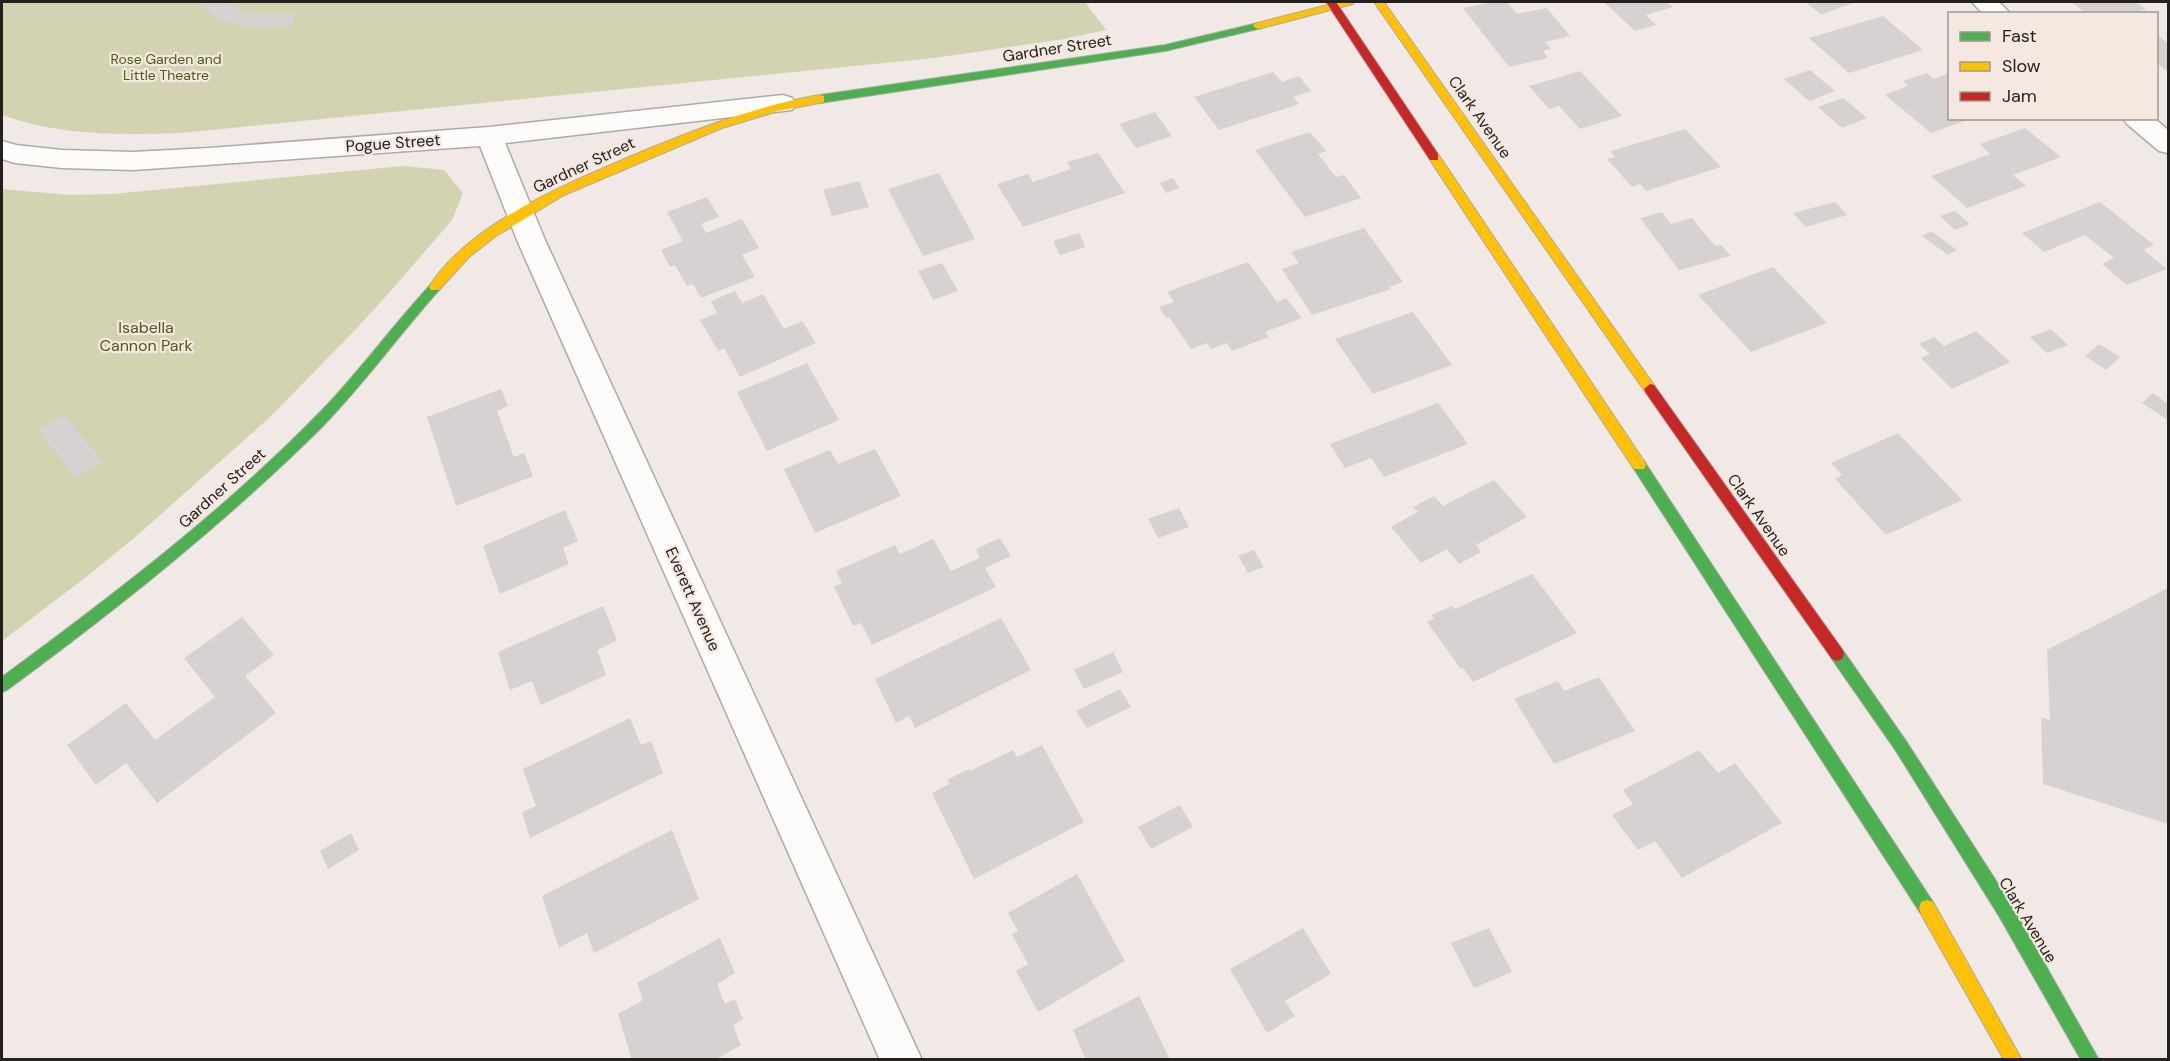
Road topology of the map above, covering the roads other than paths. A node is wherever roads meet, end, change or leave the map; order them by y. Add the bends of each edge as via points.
1 (1349, 2) edge
2 (1379, 2) edge
3 (1984, 2) edge
4 (1333, 4) edge
5 (1997, 12) edge
6 (783, 104) junction
7 (2139, 120) edge
8 (489, 136) junction
9 (2169, 144) edge
10 (2, 150) edge
11 (520, 214) junction
12 (2, 685) edge
13 (901, 1059) edge
14 (2014, 1059) edge
15 (2091, 1059) edge

1 - 4 main road, Gardner Street
2 - 15 main road, Clark Avenue via 1902,746 2005,910
3 - 5 street
4 - 6 main road, Gardner Street via 1165,48
4 - 14 main road via 1910,879
6 - 8 street, Pogue Street
6 - 11 main road, Gardner Street via 723,123 570,186
7 - 9 street
8 - 10 street, Pogue Street via 133,161 62,159
8 - 11 street, Everett Avenue
11 - 12 main road, Gardner Street via 469,251 318,423 220,513 86,624
11 - 13 street, Everett Avenue

